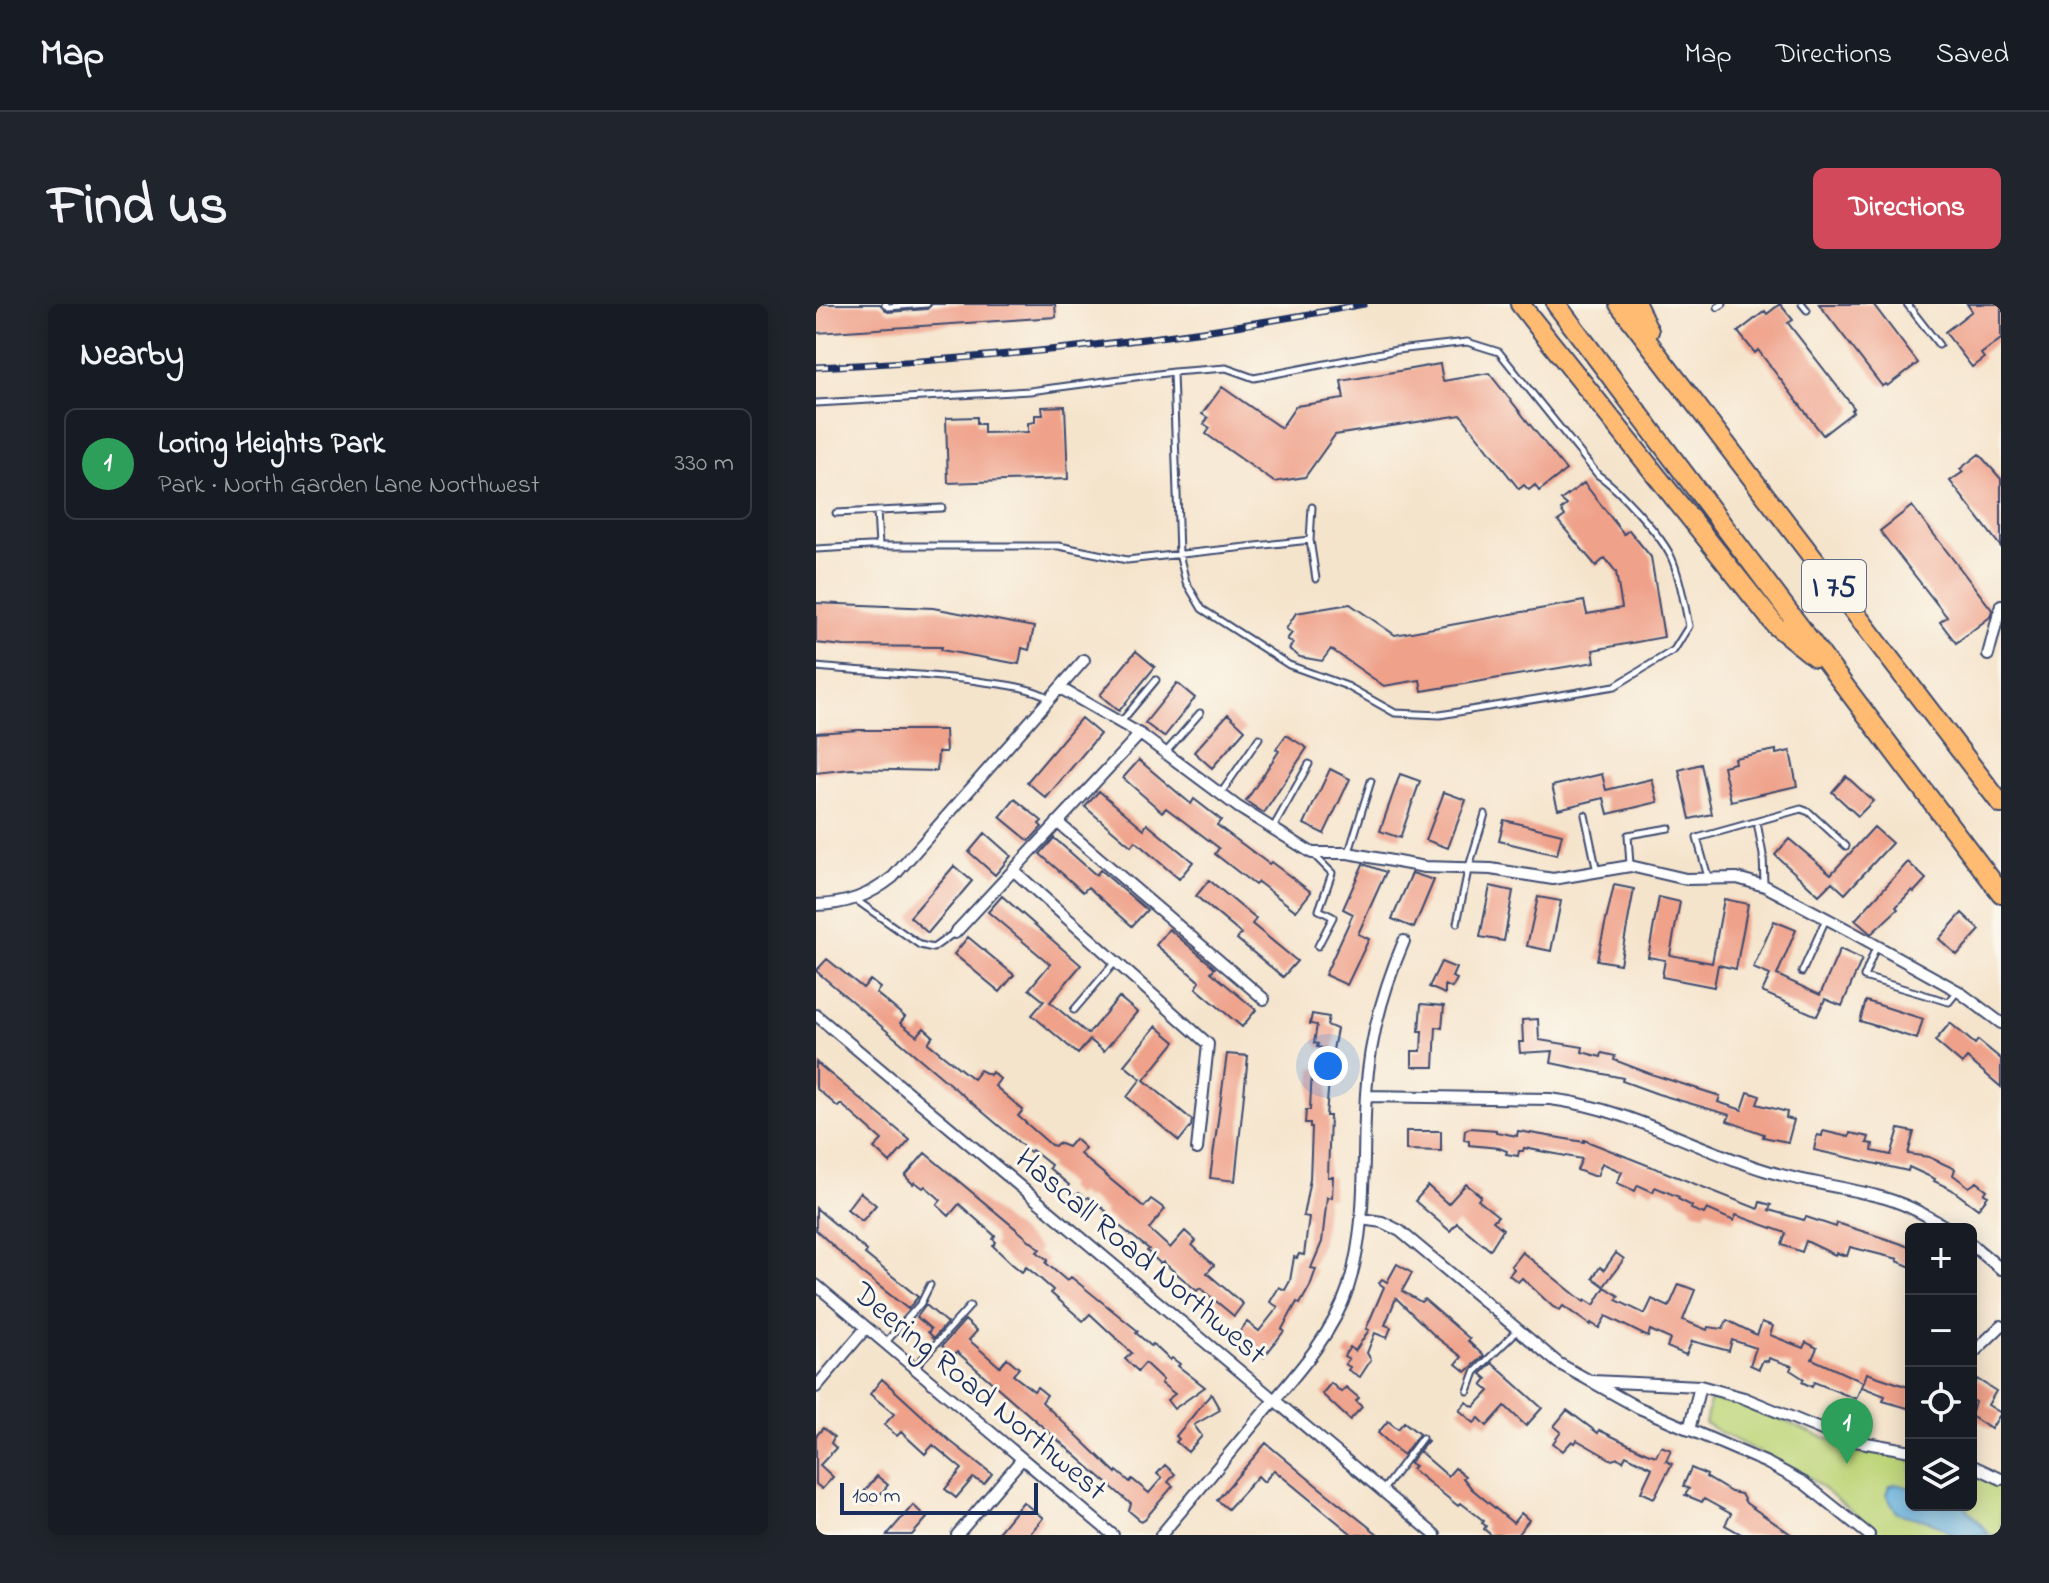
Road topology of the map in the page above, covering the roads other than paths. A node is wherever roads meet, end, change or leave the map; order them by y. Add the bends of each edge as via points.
1 (885, 304) edge
2 (927, 304) edge
3 (1520, 304) edge
4 (1619, 304) edge
5 (1636, 304) edge
6 (1802, 304) edge
7 (1907, 304) edge
8 (1560, 310) edge
9 (1807, 310) dead end
10 (1939, 345) dead end
11 (1668, 369) junction
12 (1173, 372) junction
13 (816, 403) edge
14 (1312, 507) dead end
15 (942, 508) dead end
16 (877, 511) junction
17 (836, 513) dead end
18 (1310, 540) junction
19 (879, 546) junction
20 (816, 549) edge
21 (1179, 554) junction
22 (1316, 579) dead end
23 (2001, 605) edge
24 (1988, 655) dead end
25 (1084, 660) dead end
26 (816, 667) edge
27 (1839, 676) junction
28 (1156, 680) dead end
29 (1060, 688) junction
30 (1050, 698) junction
31 (1200, 713) dead end
32 (1120, 723) junction
33 (1140, 734) junction
34 (1259, 738) dead end
35 (1166, 753) junction
36 (1309, 764) dead end
37 (1371, 781) dead end
38 (1220, 794) junction
39 (2001, 804) edge
40 (1485, 814) dead end
41 (1585, 815) dead end
42 (1057, 822) junction
43 (1757, 822) junction
44 (1669, 828) dead end
45 (1273, 829) junction
46 (1846, 846) dead end
47 (1312, 853) junction
48 (1348, 853) junction
49 (1630, 866) junction
50 (1013, 870) junction
51 (1468, 870) junction
52 (1598, 873) junction
53 (1708, 878) junction
54 (1765, 886) junction
55 (2001, 893) edge
56 (856, 900) junction
57 (816, 905) edge
58 (1827, 918) junction
59 (1457, 923) dead end
60 (955, 933) joint
61 (1404, 941) dead end
62 (1318, 946) dead end
63 (1877, 946) junction
64 (1116, 960) junction
65 (1802, 972) dead end
66 (1958, 991) junction
67 (1264, 999) dead end
68 (1074, 1010) dead end
69 (816, 1015) edge
70 (2001, 1023) edge
71 (1366, 1096) junction
72 (1197, 1149) dead end
73 (1361, 1219) junction
74 (1938, 1223) edge
75 (1977, 1249) edge
76 (2001, 1269) edge
77 (816, 1285) edge
78 (930, 1285) dead end
79 (970, 1306) dead end
80 (2001, 1326) edge
81 (866, 1328) junction
82 (1517, 1331) junction
83 (884, 1343) junction
84 (1977, 1349) edge
85 (914, 1368) junction
86 (1589, 1381) junction
87 (1700, 1386) junction
88 (816, 1387) edge
89 (1468, 1391) dead end
90 (1274, 1400) junction
91 (1689, 1430) junction
92 (1422, 1438) dead end
93 (1905, 1450) edge
94 (1022, 1459) junction
95 (1977, 1468) edge
96 (2001, 1479) edge
97 (1382, 1490) junction
98 (957, 1535) edge
99 (1113, 1535) edge
100 (1161, 1535) edge
101 (1435, 1535) edge
102 (1869, 1535) edge

1 - 2 lane
3 - 27 highway via 1776,626
4 - 11 highway, I 75
5 - 11 highway
6 - 9 lane
7 - 10 lane
8 - 27 highway, I 75
11 - 39 highway, I 75
12 - 13 lane via 1030,391
12 - 21 lane
12 - 21 lane via 1226,368 1254,378 1467,342 1499,352 1671,555 1689,626 1674,650 1615,686 1440,715 1395,713 1347,686 1289,665 1202,609 1186,582
14 - 18 lane
15 - 16 lane
16 - 17 lane
16 - 19 lane
18 - 21 lane
18 - 22 lane
19 - 20 lane
19 - 21 lane via 1059,546 1127,560
23 - 24 street
25 - 29 street
26 - 30 lane via 1013,685
27 - 55 highway, I 75
28 - 32 lane
29 - 30 street
29 - 32 street
30 - 56 street via 893,877
31 - 35 lane
32 - 33 street
33 - 35 street
33 - 42 street
34 - 38 lane
35 - 38 street
36 - 45 lane
37 - 48 lane
38 - 45 street
40 - 51 lane
41 - 52 lane
42 - 50 street
42 - 67 street
43 - 46 lane via 1801,809
43 - 53 lane via 1697,838
43 - 54 lane
44 - 49 lane via 1628,835
45 - 47 street
47 - 48 street
47 - 62 lane via 1332,873 1319,910 1333,917
48 - 51 street
49 - 52 street
49 - 53 street via 1686,879
50 - 60 street
50 - 64 street
51 - 52 street via 1553,879
51 - 59 lane
53 - 54 street via 1737,878
54 - 58 street
56 - 57 street
56 - 60 lane via 920,945 933,948
58 - 63 street
58 - 65 lane
61 - 71 street via 1377,1015
63 - 66 street
63 - 66 lane via 1864,977 1949,1002
64 - 68 lane
64 - 72 street via 1208,1044
66 - 70 street
69 - 90 street, Hascall Road Northwest
71 - 73 street
71 - 74 street via 1579,1102 1763,1170 1879,1196
73 - 82 street via 1400,1231
73 - 90 street via 1353,1271 1339,1310
75 - 76 street
77 - 81 street, Deering Road Northwest
78 - 83 lane via 921,1303
79 - 85 lane
80 - 84 street
81 - 83 street, Deering Road Northwest
81 - 88 street
82 - 86 street
82 - 89 lane via 1475,1372
83 - 85 street, Deering Road Northwest
85 - 94 street, Deering Road Northwest
86 - 87 street
86 - 91 street
87 - 91 street
87 - 93 street via 1844,1439
90 - 97 street, Hascall Road Northwest
90 - 100 street
91 - 102 street via 1804,1483
92 - 97 lane
94 - 98 street
94 - 99 street, Deering Road Northwest
95 - 96 street
97 - 101 street, Hascall Road Northwest

